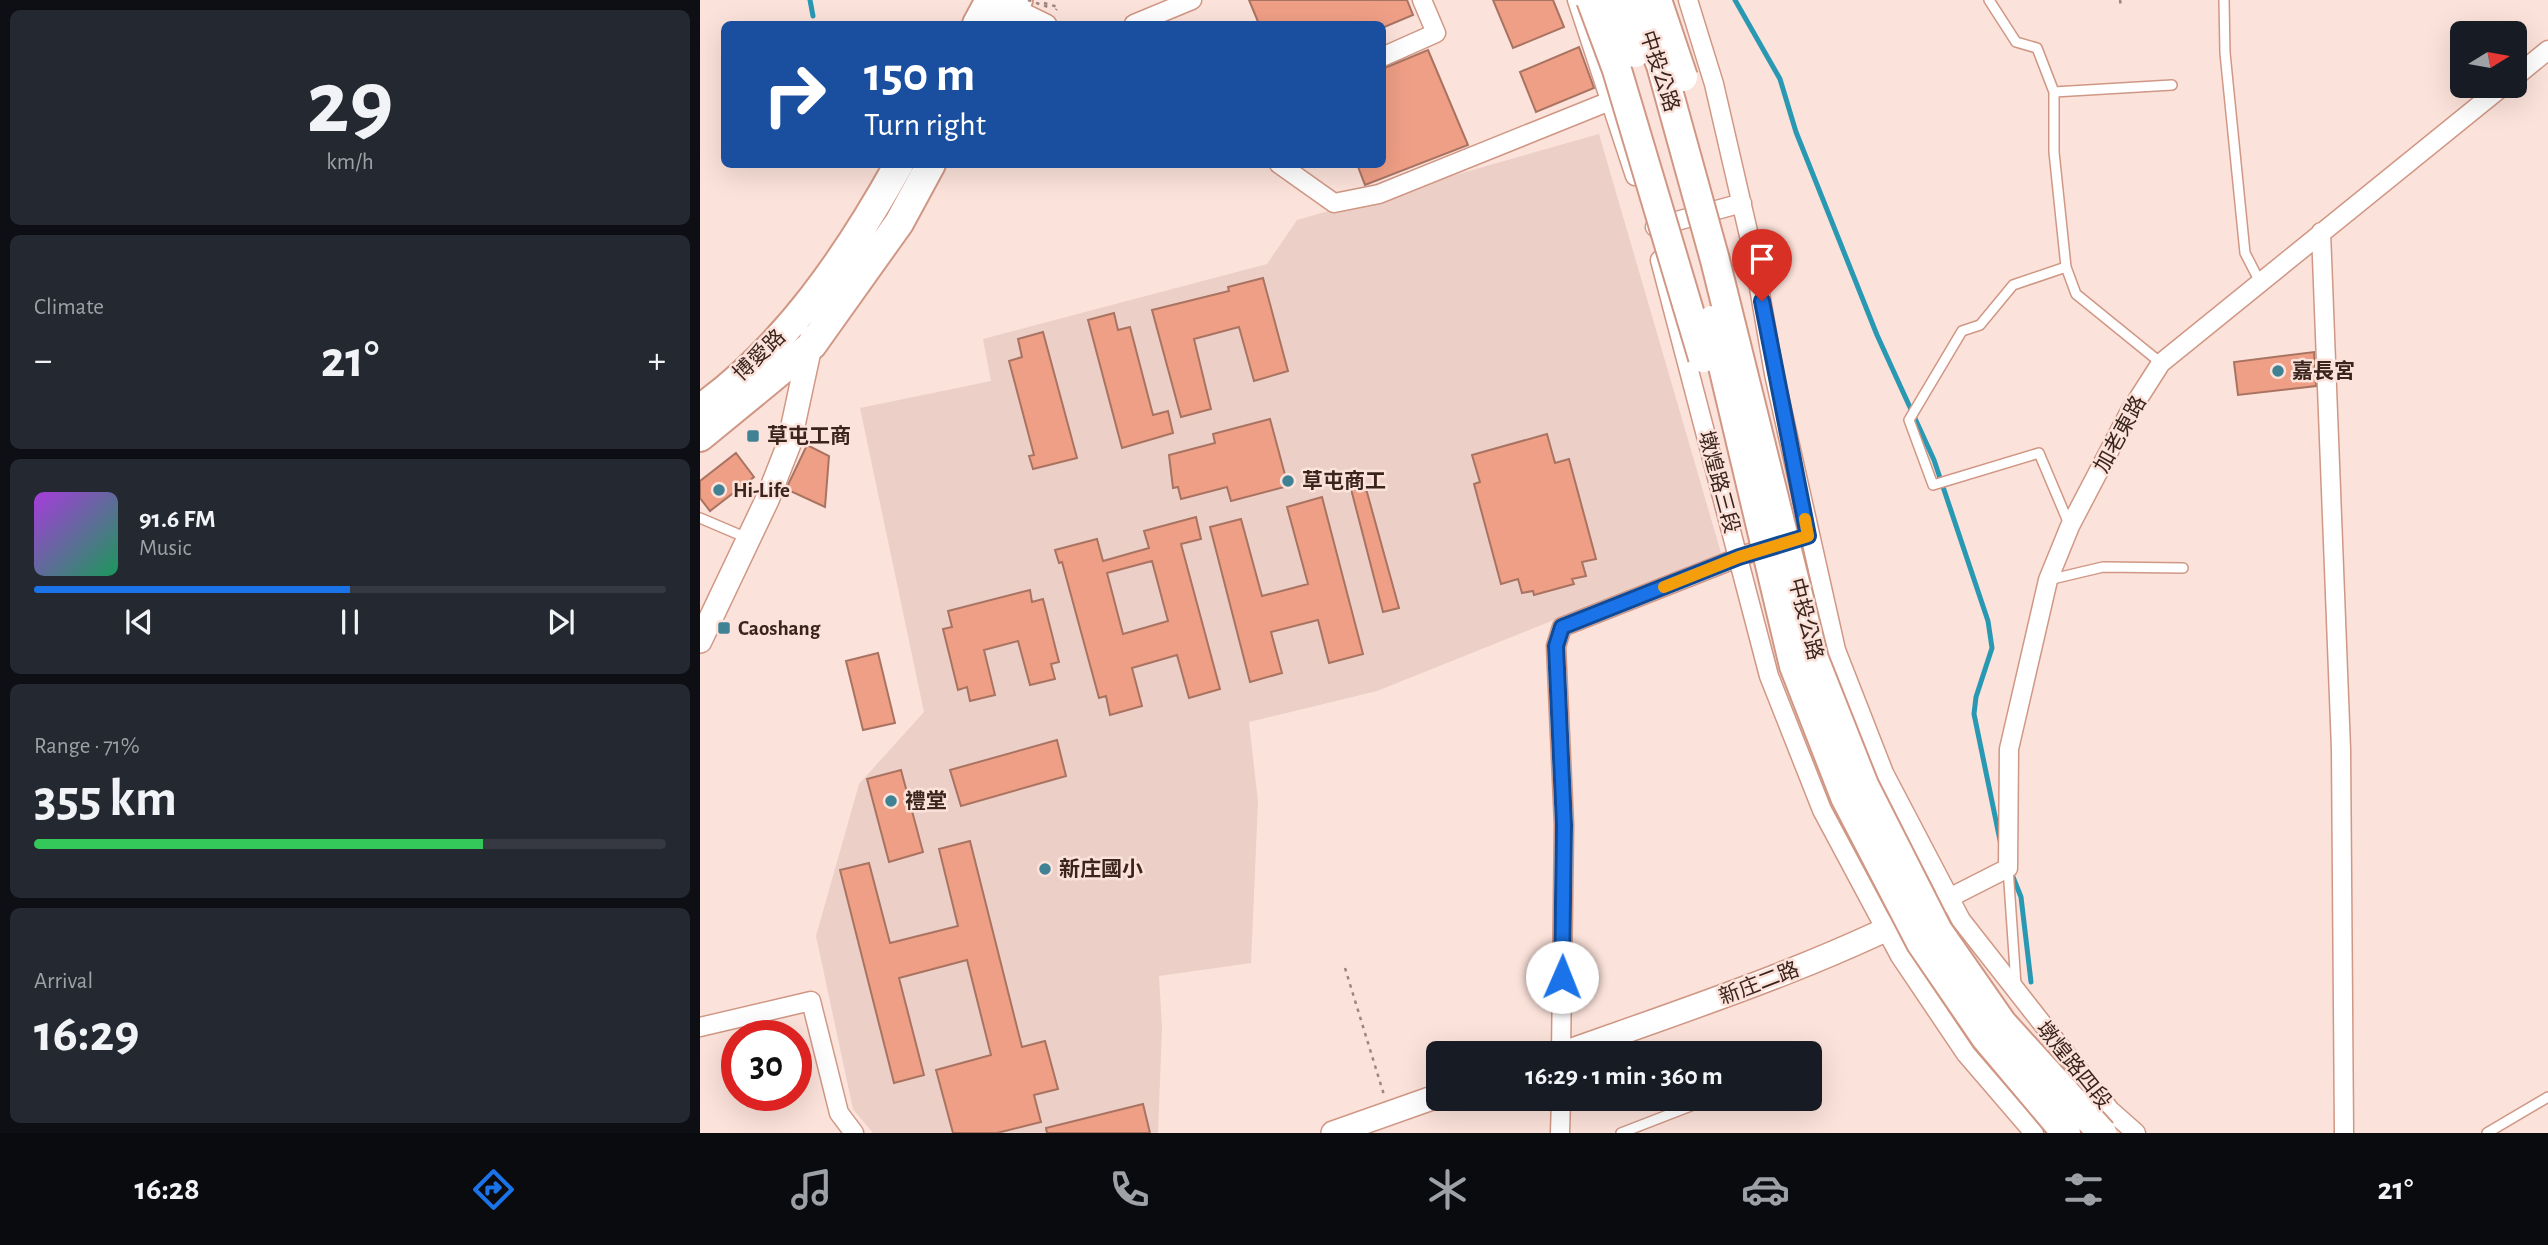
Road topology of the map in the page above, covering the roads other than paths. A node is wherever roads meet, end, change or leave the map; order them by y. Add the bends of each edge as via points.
1 (1192, 0) edge
2 (1422, 0) edge
3 (1577, 0) edge
4 (1591, 0) edge
5 (1614, 0) edge
6 (1635, 0) edge
7 (1657, 0) edge
8 (1688, 0) edge
9 (1989, 0) edge
10 (2224, 0) edge
11 (1008, 5) edge
12 (1047, 16) edge
13 (982, 21) edge
14 (1141, 21) edge
15 (2548, 50) edge
16 (1386, 55) edge
17 (2527, 67) edge
18 (2172, 85) dead end
19 (2054, 92) junction
20 (2488, 98) edge
21 (1610, 101) junction
22 (897, 168) edge
23 (929, 168) edge
24 (1285, 168) edge
25 (1742, 203) junction
26 (1652, 228) junction
27 (2320, 232) junction
28 (2066, 267) junction
29 (2260, 282) junction
30 (814, 298) junction
31 (812, 345) junction
32 (2161, 363) junction
33 (700, 409) edge
34 (700, 437) edge
35 (1755, 458) junction
36 (700, 518) edge
37 (2070, 526) junction
38 (1808, 536) junction
39 (749, 538) junction
40 (1739, 557) junction
41 (2183, 568) dead end
42 (2048, 580) junction
43 (700, 640) edge
44 (2008, 868) junction
45 (1949, 898) junction
46 (1886, 932) junction
47 (2016, 994) junction
48 (2035, 1017) junction
49 (700, 1027) edge
50 (1561, 1041) edge
51 (1598, 1041) edge
52 (2548, 1097) edge
53 (1426, 1100) edge
54 (1561, 1111) edge
55 (1680, 1111) edge
56 (1632, 1131) edge
57 (854, 1133) edge
58 (1333, 1133) edge
59 (1560, 1133) edge
60 (1621, 1133) edge
61 (2035, 1133) edge
62 (2052, 1133) edge
63 (2066, 1133) edge
64 (2102, 1133) edge
65 (2136, 1133) edge
66 (2344, 1133) edge
67 (2487, 1133) edge

1 - 14 street
2 - 16 street via 1436,33
3 - 21 street, 墩煌路三段
4 - 35 main road, bridge via 1632,117 1707,370
5 - 35 main road, 中投公路, bridge via 1643,71
6 - 35 main road, 中投公路, bridge via 1661,65
7 - 35 main road, bridge via 1677,54 1732,253
8 - 25 street via 1714,84
9 - 19 lane via 2017,42 2037,48
10 - 29 lane via 2245,253
11 - 12 street
11 - 13 main road
15 - 17 street
18 - 19 lane
19 - 28 lane via 2054,152
20 - 27 street, 加老東路
21 - 24 street via 1379,194 1334,203
21 - 26 street, 墩煌路三段
22 - 30 main road, 博愛路
23 - 31 main road, 博愛路 via 899,223
25 - 26 street
25 - 38 street
26 - 40 street, 墩煌路三段
27 - 29 street, 加老東路
27 - 66 street via 2341,749
28 - 32 lane via 2076,294
28 - 37 lane via 2013,285 1980,325 1962,331 1909,420 1933,485 2039,453
29 - 32 street, 加老東路
30 - 31 street
30 - 33 main road, 博愛路 via 781,336
31 - 34 main road, 博愛路
31 - 39 street via 789,444
32 - 37 street, 加老東路 via 2129,413
35 - 63 main road, 中投公路, bridge via 1794,666 1845,797 1921,943 1986,1038
35 - 64 main road, 中投公路, bridge via 1814,659 1864,785 1946,943 2002,1023
36 - 39 lane
37 - 42 street, 加老東路
38 - 40 street
38 - 45 street via 1840,663 1884,773
39 - 43 street
40 - 46 street, 墩煌路三段 via 1769,676 1822,810
40 - 50 street via 1562,627 1556,646 1564,825
41 - 42 lane via 2103,567
42 - 44 street, 加老東路 via 2009,749
44 - 45 street
44 - 47 lane
45 - 46 street, 新庄二路
45 - 47 street
46 - 51 street, 新庄二路 via 1771,980
46 - 61 street, 墩煌路三段 via 1966,1054
47 - 48 street, 墩煌路四段
48 - 62 street
48 - 65 street, 墩煌路四段 via 2110,1110
49 - 57 street via 811,1001 839,1113
52 - 67 lane
53 - 58 street
54 - 59 street
55 - 56 lane
56 - 60 lane

